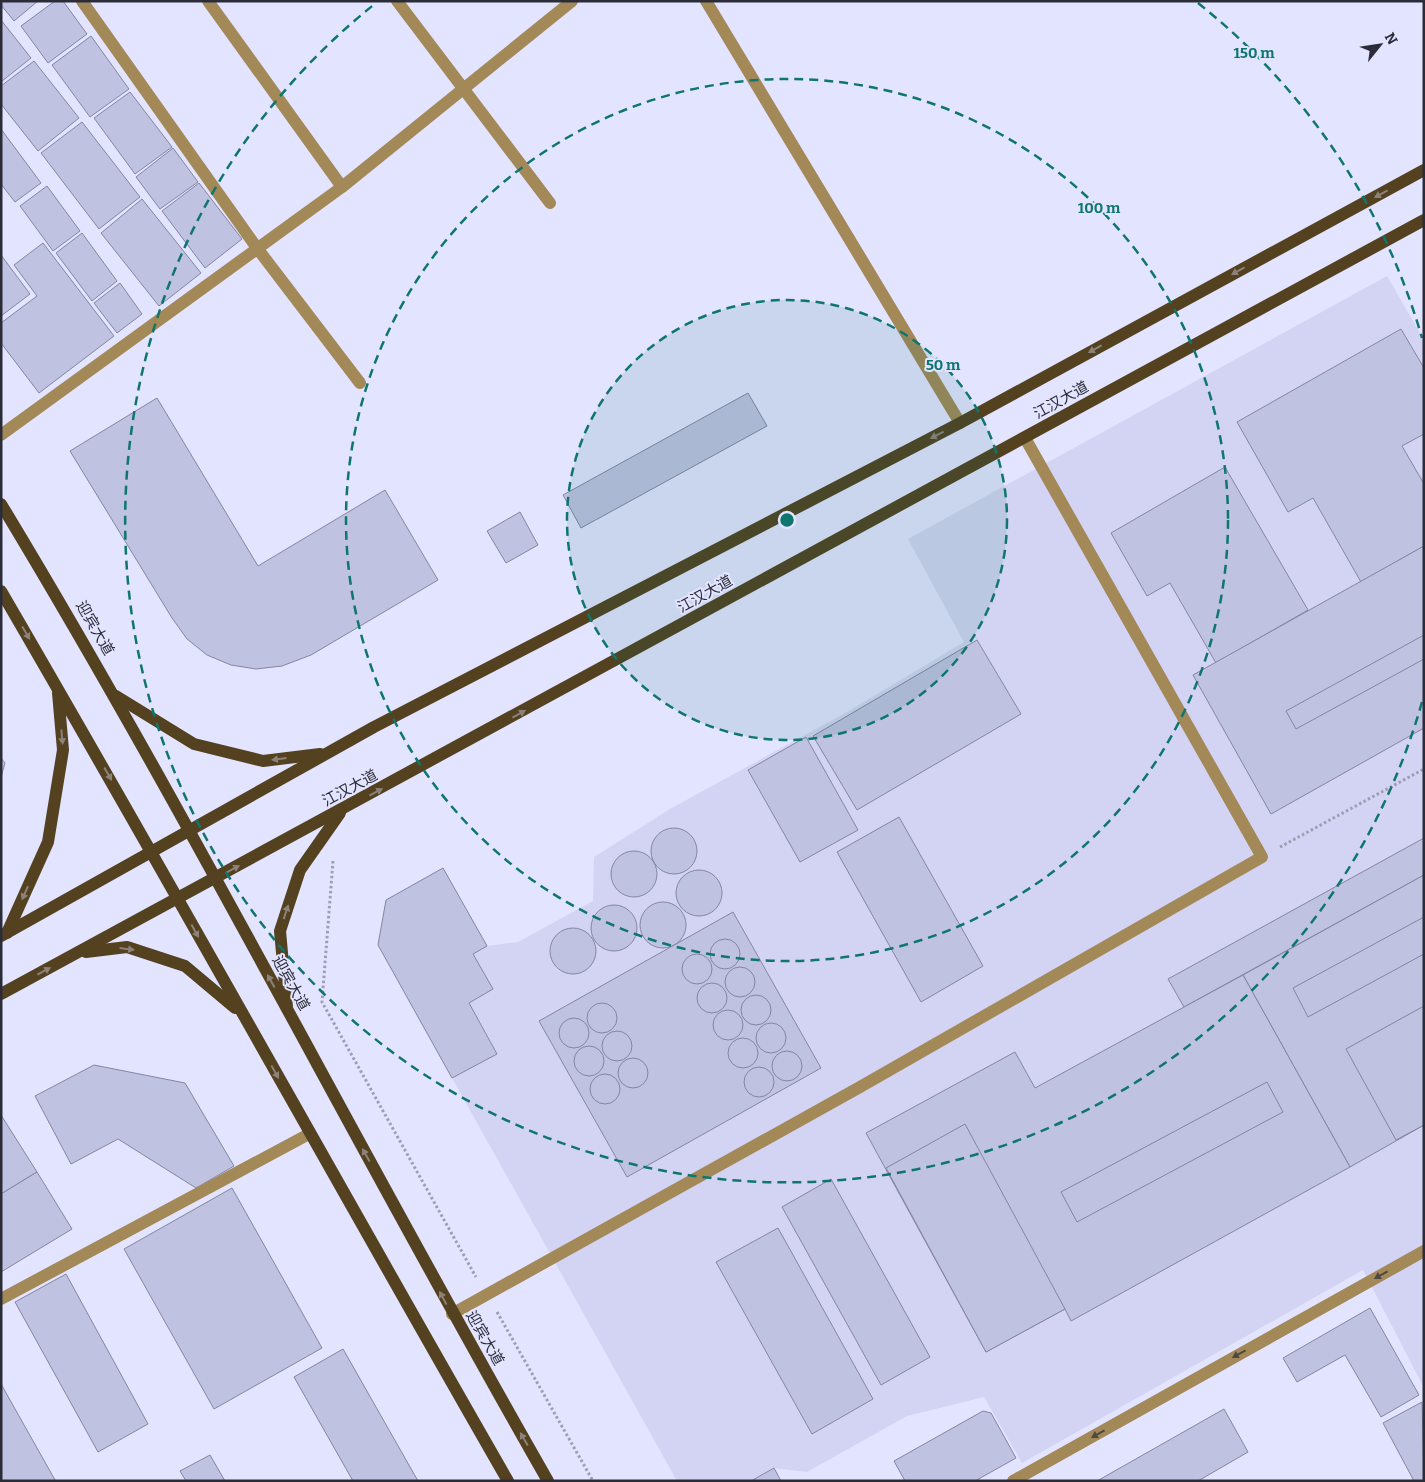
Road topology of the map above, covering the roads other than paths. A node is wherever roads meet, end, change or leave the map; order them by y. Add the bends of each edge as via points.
1 (82, 1) edge
2 (208, 1) edge
3 (398, 1) edge
4 (706, 1) edge
5 (569, 2) edge
6 (464, 91) junction
7 (1424, 170) edge
8 (342, 187) junction
9 (550, 203) dead end
10 (1424, 220) edge
11 (257, 248) junction
12 (360, 382) dead end
13 (960, 423) junction
14 (1, 435) edge
15 (1025, 438) junction
16 (1, 504) edge
17 (1, 591) edge
18 (58, 688) junction
19 (114, 695) junction
20 (327, 753) junction
21 (342, 810) junction
22 (189, 830) junction
23 (152, 850) junction
24 (215, 879) junction
25 (178, 900) junction
26 (4, 934) edge
27 (79, 952) junction
28 (1, 994) edge
29 (288, 1012) junction
30 (243, 1015) junction
31 (309, 1134) junction
32 (1424, 1251) edge
33 (1, 1299) edge
34 (452, 1314) junction
35 (508, 1481) edge
36 (548, 1481) edge
37 (1013, 1481) edge

1 - 11 street
2 - 8 street
3 - 6 street
4 - 13 street
5 - 6 street
6 - 8 street
6 - 9 street
7 -> 13 main road, 江汉大道
8 - 11 street
10 - 15 main road, 江汉大道
11 - 12 street
11 - 14 street
13 -> 20 main road, 江汉大道
21 -> 15 main road, 江汉大道
15 - 34 street via 1262,857 860,1087
16 - 19 main road, 迎宾大道
17 -> 18 main road
18 -> 23 main road
18 -> 26 main road via 64,750 48,842
20 -> 19 main road via 264,761 194,744
19 - 22 main road, 迎宾大道
20 - 22 main road, 江汉大道
24 -> 21 main road, 江汉大道
29 -> 21 main road via 280,930 300,870
22 - 23 main road, 江汉大道
22 - 24 main road, 迎宾大道
23 - 25 main road
23 - 26 main road, 江汉大道
24 - 25 main road, 江汉大道
29 -> 24 main road, 迎宾大道
25 - 27 main road, 江汉大道
25 -> 30 main road
28 -> 27 main road, 江汉大道
27 -> 30 main road via 127,947 186,966
34 -> 29 main road, 迎宾大道
30 -> 31 main road
31 - 33 street
31 - 35 main road
32 -> 37 street
36 -> 34 main road, 迎宾大道

